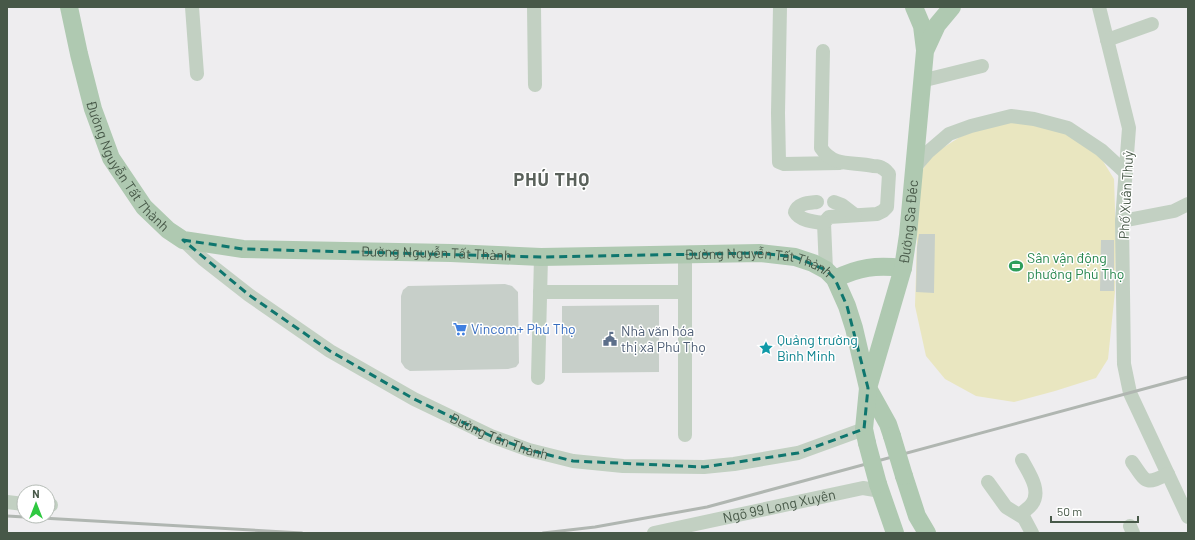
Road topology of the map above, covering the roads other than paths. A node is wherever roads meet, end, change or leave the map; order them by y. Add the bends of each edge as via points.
1 (69, 7) edge
2 (192, 7) edge
3 (534, 7) edge
4 (780, 7) edge
5 (914, 7) edge
6 (952, 7) edge
7 (1099, 7) edge
8 (1152, 24) dead end
9 (1107, 40) junction
10 (823, 51) dead end
11 (925, 51) junction
12 (982, 66) dead end
13 (197, 74) dead end
14 (921, 81) junction
15 (535, 85) dead end
16 (843, 162) junction
17 (915, 167) junction
18 (1126, 173) junction
19 (817, 202) dead end
20 (834, 202) dead end
21 (1188, 204) edge
22 (855, 215) junction
23 (1122, 221) junction
24 (824, 223) junction
25 (183, 240) junction
26 (685, 255) junction
27 (541, 257) junction
28 (903, 268) junction
29 (830, 275) junction
30 (540, 292) junction
31 (685, 292) junction
32 (538, 378) dead end
33 (868, 388) junction
34 (685, 435) dead end
35 (866, 436) junction
36 (1022, 460) dead end
37 (1132, 462) dead end
38 (1168, 474) junction
39 (988, 482) dead end
40 (880, 488) junction
41 (1020, 515) junction
42 (1188, 517) edge
43 (654, 533) edge
44 (895, 533) edge
45 (927, 533) edge
46 (1032, 533) edge

1 - 25 main road, Đường Nguyễn Tất Thành via 93,109 111,158 144,207 168,230
2 - 13 street
3 - 15 street
4 - 16 street via 779,162
5 - 11 main road, Đường Sa Đéc via 922,26
6 - 11 main road, Đường Sa Đéc via 937,25
7 - 9 street, Phố Xuân Thuỷ
8 - 9 street
9 - 18 street, Phố Xuân Thuỷ via 1129,128
10 - 16 street via 821,148 831,159
11 - 14 main road, Đường Sa Đéc
12 - 14 street
14 - 17 main road, Đường Sa Đéc
16 - 22 street via 883,168 889,174 887,207 877,214
17 - 18 street via 949,134 1011,116 1068,128 1101,150
17 - 28 main road, Đường Sa Đéc
18 - 23 street, Phố Xuân Thuỷ
19 - 24 street via 800,206 795,212 804,219
20 - 22 street via 842,204
21 - 23 street via 1174,211
22 - 24 street via 829,217
23 - 38 street, Phố Xuân Thuỷ via 1124,364 1130,393
24 - 29 street
25 - 27 main road, Đường Nguyễn Tất Thành via 243,249
25 - 35 street, Đường Tân Thành via 249,295 330,351 414,399 491,436 529,450 573,461 623,466 704,466 734,464 798,453
26 - 27 main road, Đường Nguyễn Tất Thành
26 - 29 main road, Đường Nguyễn Tất Thành via 760,253 788,256 814,263
26 - 31 street
27 - 30 street
28 - 29 main road via 861,268
28 - 33 main road, Đường Sa Đéc
29 - 33 main road, Đường Nguyễn Tất Thành via 847,306
30 - 31 street
30 - 32 street
31 - 34 street
33 - 35 main road, Đường Nguyễn Tất Thành
33 - 45 main road, Đường Nguyễn Tất Thành, bridge via 888,424 917,516
35 - 40 main road, bridge
36 - 41 street via 1035,484 1035,497 1032,504
37 - 38 street via 1145,480 1153,481
38 - 42 street, Phố Xuân Thuỷ
39 - 41 street via 1006,507
40 - 43 street, Ngõ 99 Long Xuyên via 863,488
40 - 44 main road
41 - 46 street

